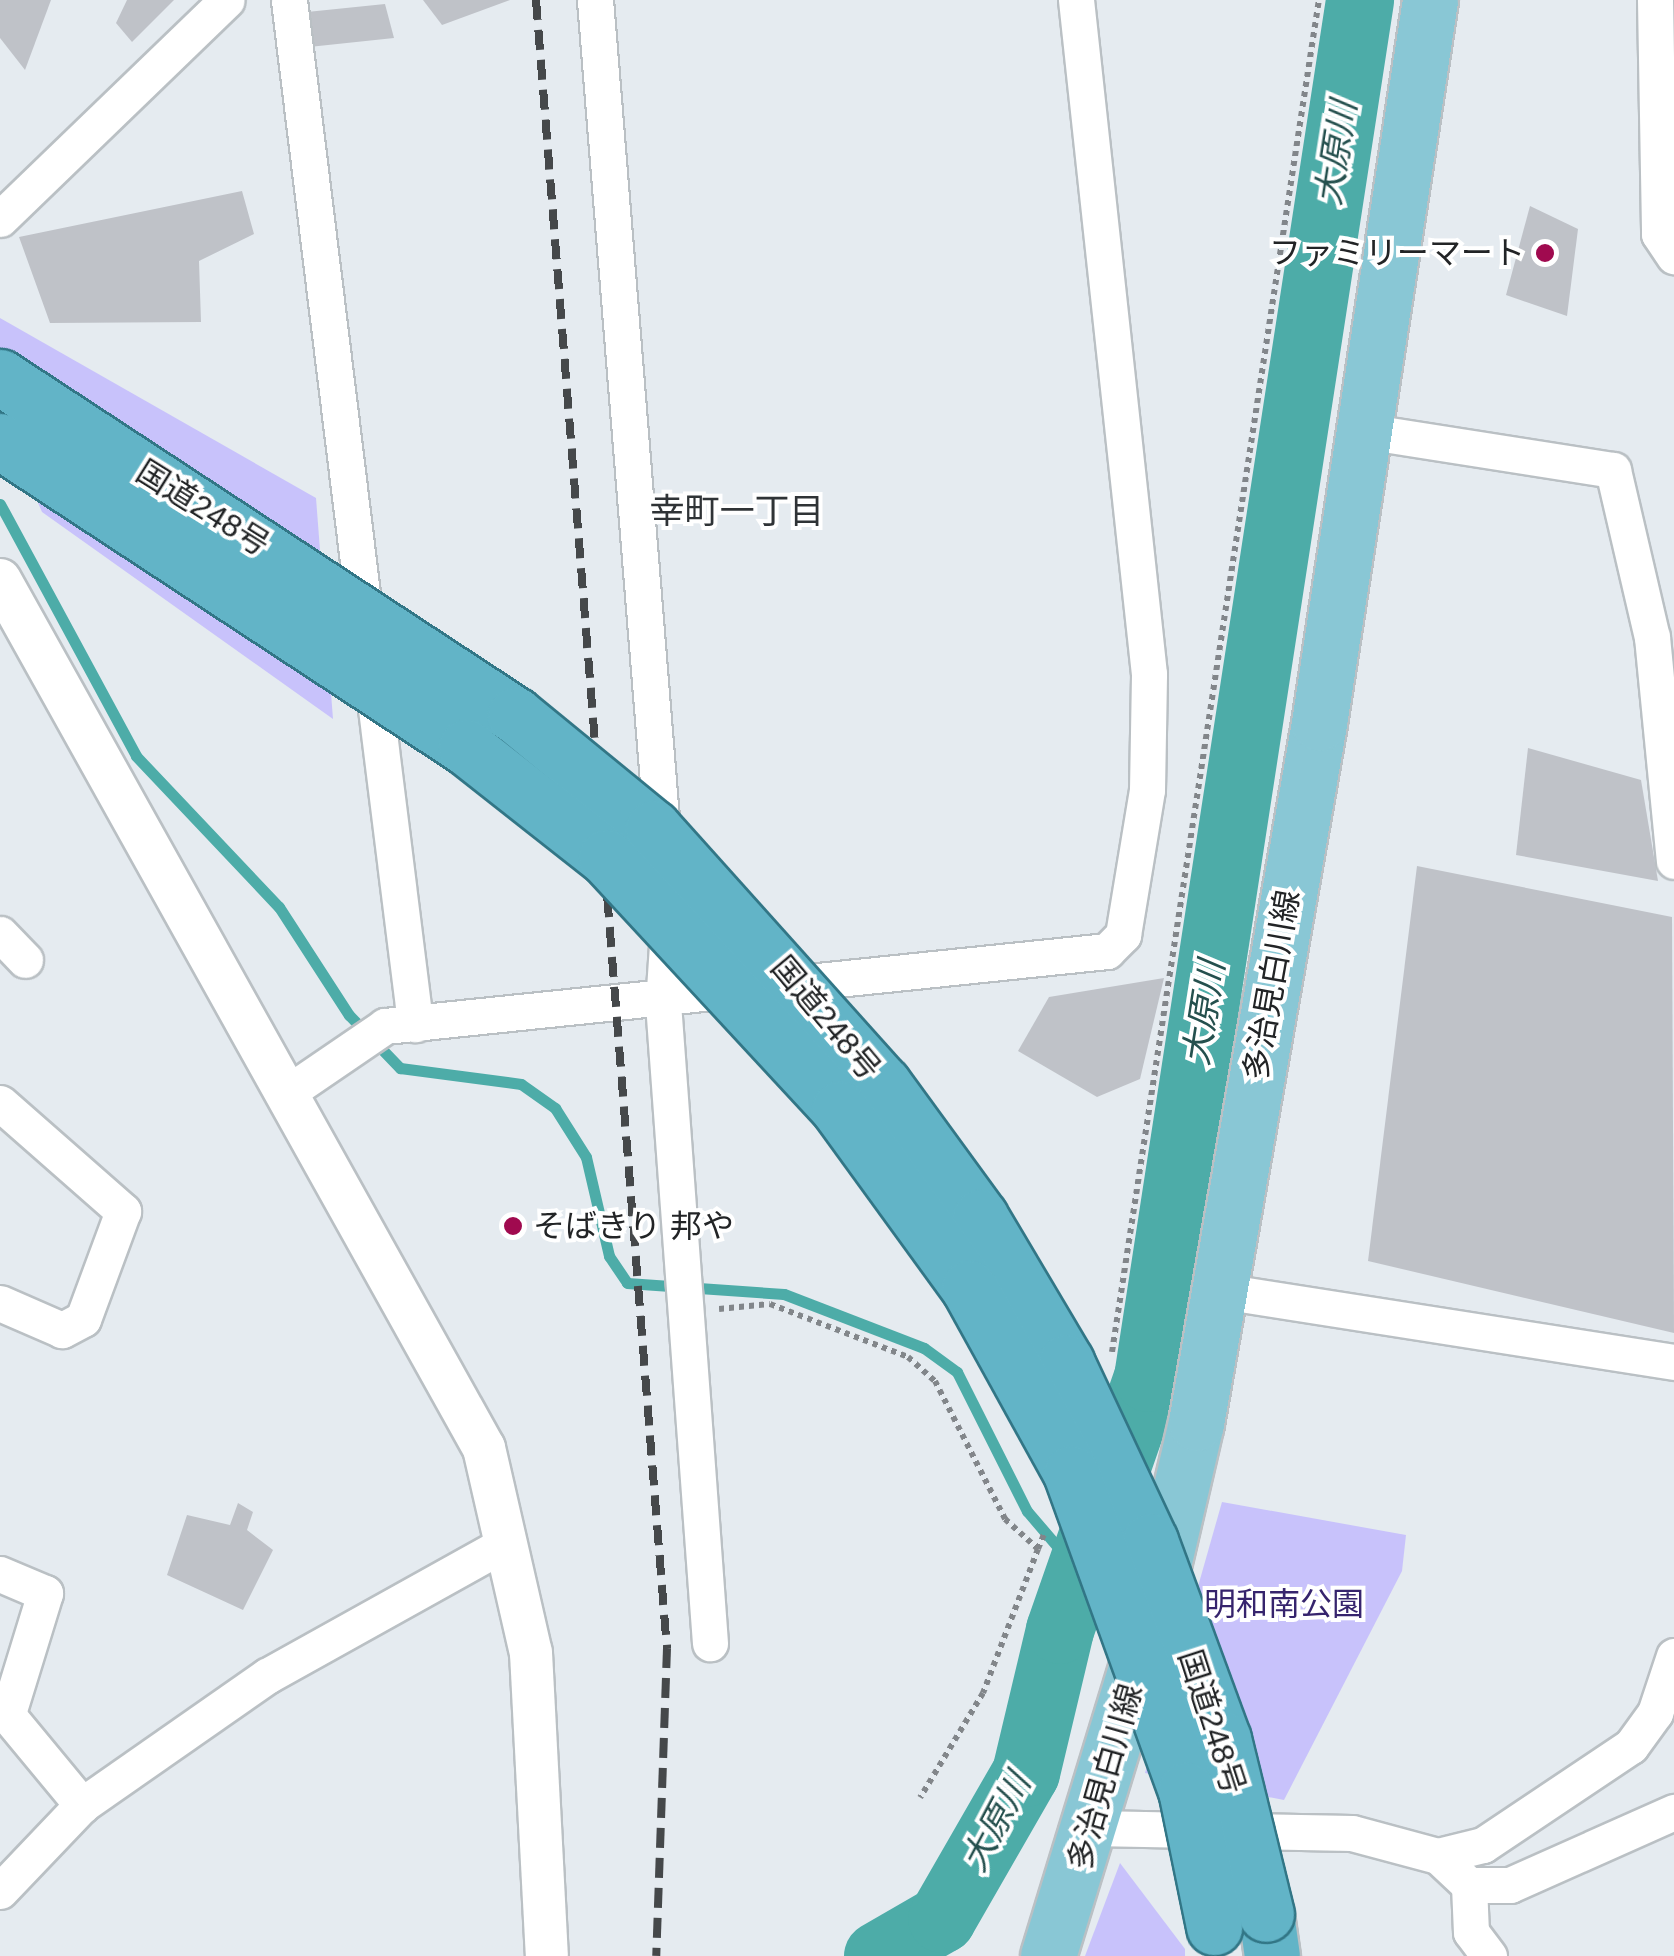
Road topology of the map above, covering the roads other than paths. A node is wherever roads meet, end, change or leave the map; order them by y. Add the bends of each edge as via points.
1 (227, 0) edge
2 (289, 0) edge
3 (595, 0) edge
4 (1076, 0) edge
5 (1430, 0) edge
6 (1656, 0) edge
7 (0, 219) edge
8 (1674, 256) edge
9 (0, 377) edge
10 (1364, 432) junction
11 (0, 441) edge
12 (0, 580) edge
13 (1674, 861) edge
14 (0, 934) edge
15 (25, 960) dead end
16 (663, 1002) junction
17 (414, 1024) junction
18 (284, 1095) junction
19 (0, 1103) edge
20 (1221, 1291) junction
21 (0, 1303) edge
22 (1674, 1362) edge
23 (506, 1543) junction
24 (0, 1574) edge
25 (710, 1643) dead end
26 (1674, 1656) edge
27 (5, 1708) edge
28 (82, 1806) junction
29 (1674, 1812) edge
30 (1092, 1828) junction
31 (1438, 1856) junction
32 (1469, 1885) junction
33 (0, 1891) edge
34 (1243, 1938) edge
35 (546, 1956) edge
36 (1048, 1956) edge
37 (1490, 1956) edge

1 - 7 street
2 - 17 street
3 - 16 street via 670,929
4 - 16 street via 1152,733 1123,935 1108,952
5 - 10 main road, 多治見白川線
6 - 8 street via 1660,234
9 - 34 highway, 国道248号, bridge via 515,715 652,828 882,1084 1038,1313 1142,1524 1223,1739
10 - 13 street via 1614,470 1652,637
10 - 20 main road, 多治見白川線
11 - 34 highway, 国道248号, bridge via 466,747 606,858 839,1108 969,1288 1071,1473
12 - 18 street
14 - 15 street
16 - 17 street
16 - 25 street
17 - 18 street via 385,1026
18 - 23 street via 484,1448
19 - 21 street via 123,1211 82,1319 62,1330
20 - 22 street
20 - 30 main road, 多治見白川線 via 1148,1626
23 - 28 street via 267,1676
23 - 35 street via 532,1653
24 - 27 street via 45,1594
26 - 31 street via 1655,1713 1631,1746 1484,1845
27 - 28 street
28 - 33 street
29 - 32 street via 1510,1885
30 - 31 street via 1300,1829
30 - 36 main road, 多治見白川線
31 - 32 street
32 - 37 street via 1472,1932

